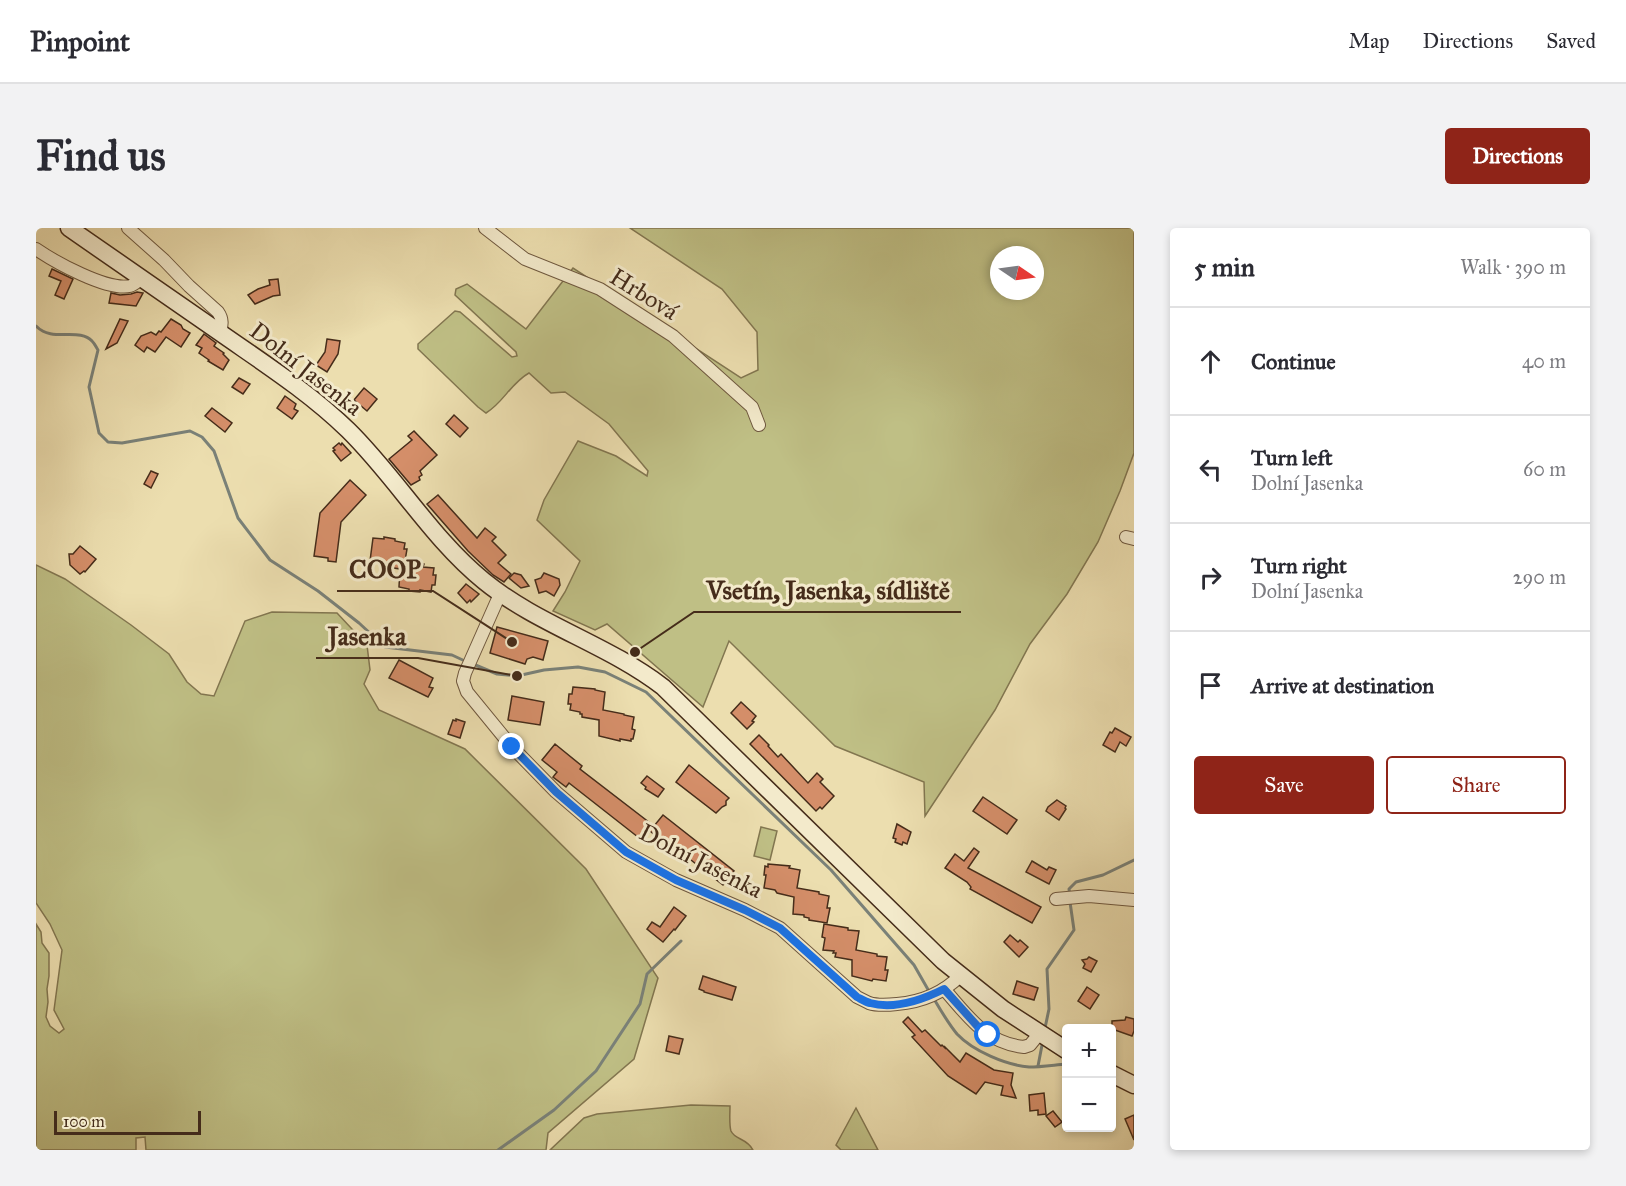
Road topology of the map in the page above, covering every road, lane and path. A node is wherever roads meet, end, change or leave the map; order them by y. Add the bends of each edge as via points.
1 (69, 228) edge
2 (128, 228) edge
3 (484, 228) edge
4 (36, 249) edge
5 (142, 278) junction
6 (220, 333) junction
7 (759, 425) dead end
8 (500, 594) junction
9 (1056, 899) dead end
10 (1134, 900) edge
11 (960, 976) junction
12 (944, 989) junction
13 (1042, 1036) junction
14 (1062, 1048) edge
15 (1116, 1076) edge
16 (1134, 1085) edge

1 - 5 street, Dolní Jasenka
2 - 6 street via 218,312
3 - 7 street, Hrbová via 525,259 600,289 673,336 752,407
4 - 5 street via 78,273 111,284 127,286
5 - 6 street, Dolní Jasenka
6 - 8 street, Dolní Jasenka via 308,395 348,430 461,561
8 - 11 street, Dolní Jasenka via 652,678
8 - 12 street, Dolní Jasenka via 465,673 467,692 556,792 626,852 780,928 857,997 886,1005 911,1003
9 - 10 street via 1089,896
11 - 12 street, Dolní Jasenka
11 - 13 street, Dolní Jasenka
12 - 13 street via 980,1029 993,1037 1024,1047
13 - 14 street, Dolní Jasenka
15 - 16 street

